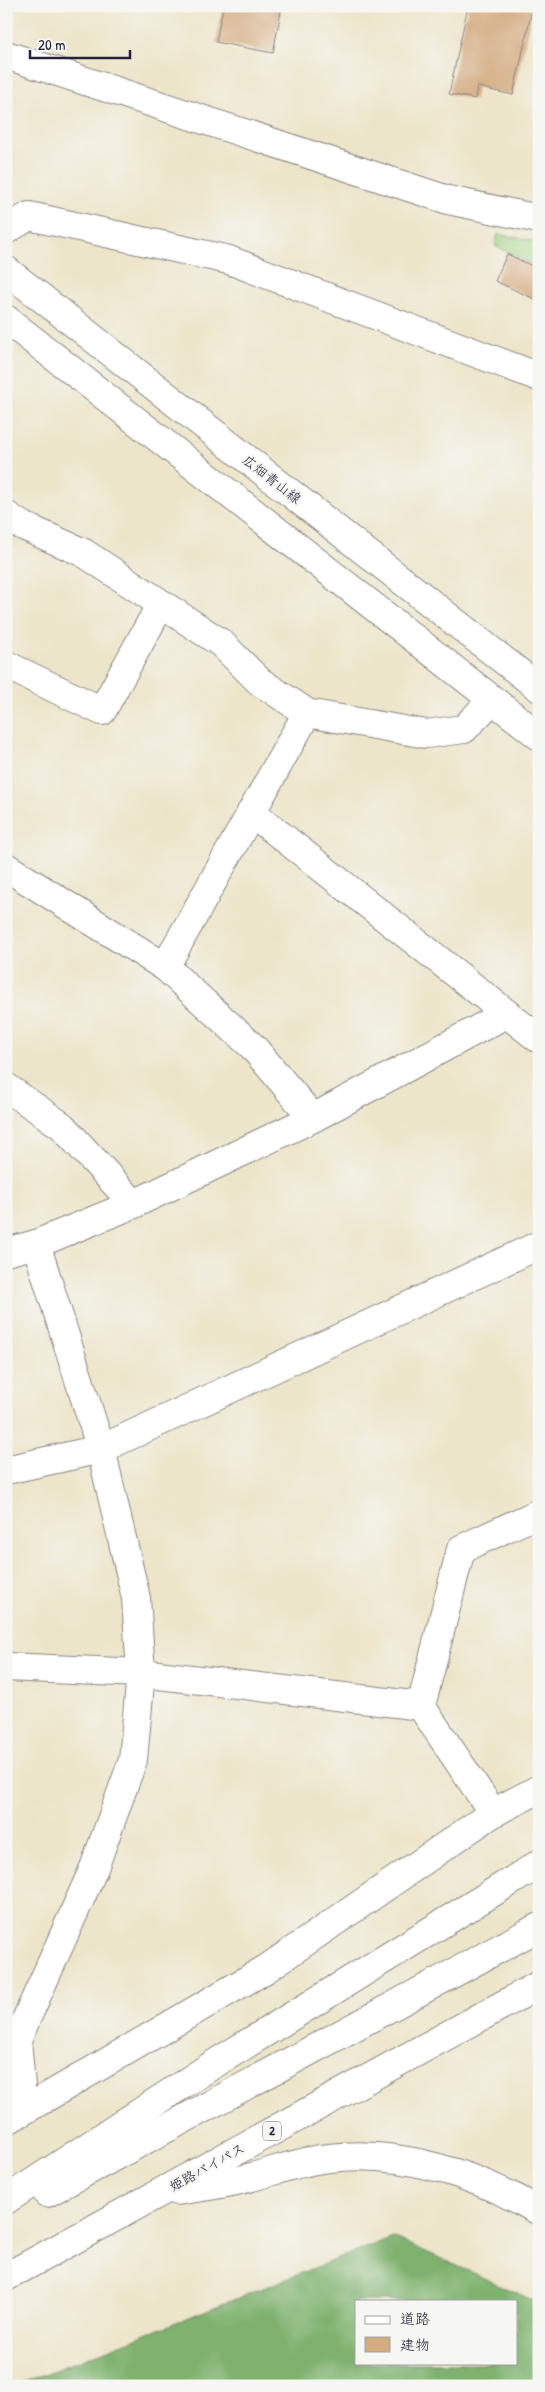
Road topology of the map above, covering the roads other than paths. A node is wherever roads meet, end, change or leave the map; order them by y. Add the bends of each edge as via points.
1 (6, 55) edge
2 (539, 219) edge
3 (6, 230) edge
4 (6, 270) edge
5 (6, 319) edge
6 (539, 377) edge
7 (6, 515) edge
8 (161, 604) junction
9 (6, 665) edge
10 (539, 688) edge
11 (492, 700) junction
12 (307, 713) junction
13 (539, 736) edge
14 (251, 812) junction
15 (6, 867) edge
16 (165, 966) junction
17 (506, 1014) junction
18 (539, 1039) edge
19 (6, 1087) edge
20 (313, 1118) junction
21 (134, 1204) junction
22 (36, 1244) junction
23 (539, 1245) edge
24 (6, 1252) edge
25 (101, 1449) junction
26 (6, 1470) edge
27 (539, 1513) edge
28 (6, 1667) edge
29 (141, 1674) junction
30 (421, 1706) junction
31 (539, 1789) edge
32 (493, 1813) junction
33 (539, 1864) edge
34 (539, 1927) edge
35 (539, 1984) edge
36 (14, 2115) edge
37 (156, 2195) junction
38 (6, 2200) edge
39 (539, 2211) edge
40 (6, 2215) edge
41 (6, 2277) edge

1 - 2 main road via 448,200
3 - 6 main road via 28,216 229,260
4 - 10 main road, 広畑青山線
5 - 11 main road
7 - 8 main road via 84,553
8 - 9 main road via 102,710
8 - 12 main road via 221,643 260,681
11 - 12 main road via 464,729 426,734
11 - 13 main road
12 - 14 main road
14 - 16 main road
14 - 17 main road
15 - 16 main road
16 - 20 main road via 252,1047
17 - 18 main road
17 - 20 main road
19 - 21 main road via 62,1126
20 - 21 main road
21 - 22 main road
22 - 24 main road
22 - 25 main road
23 - 25 main road
25 - 26 main road
25 - 29 main road via 136,1598
27 - 30 main road via 461,1549
28 - 29 main road
29 - 30 main road
29 - 36 main road via 133,1760 94,1868 18,2040
30 - 32 main road
31 - 32 main road
32 - 36 main road via 266,1969
33 - 38 main road via 214,2064
34 - 40 main road
35 - 37 main road, 姫路バイパス / 2
37 - 39 main road via 244,2179 297,2163 368,2156 448,2171
37 - 41 main road, 姫路バイパス / 2

